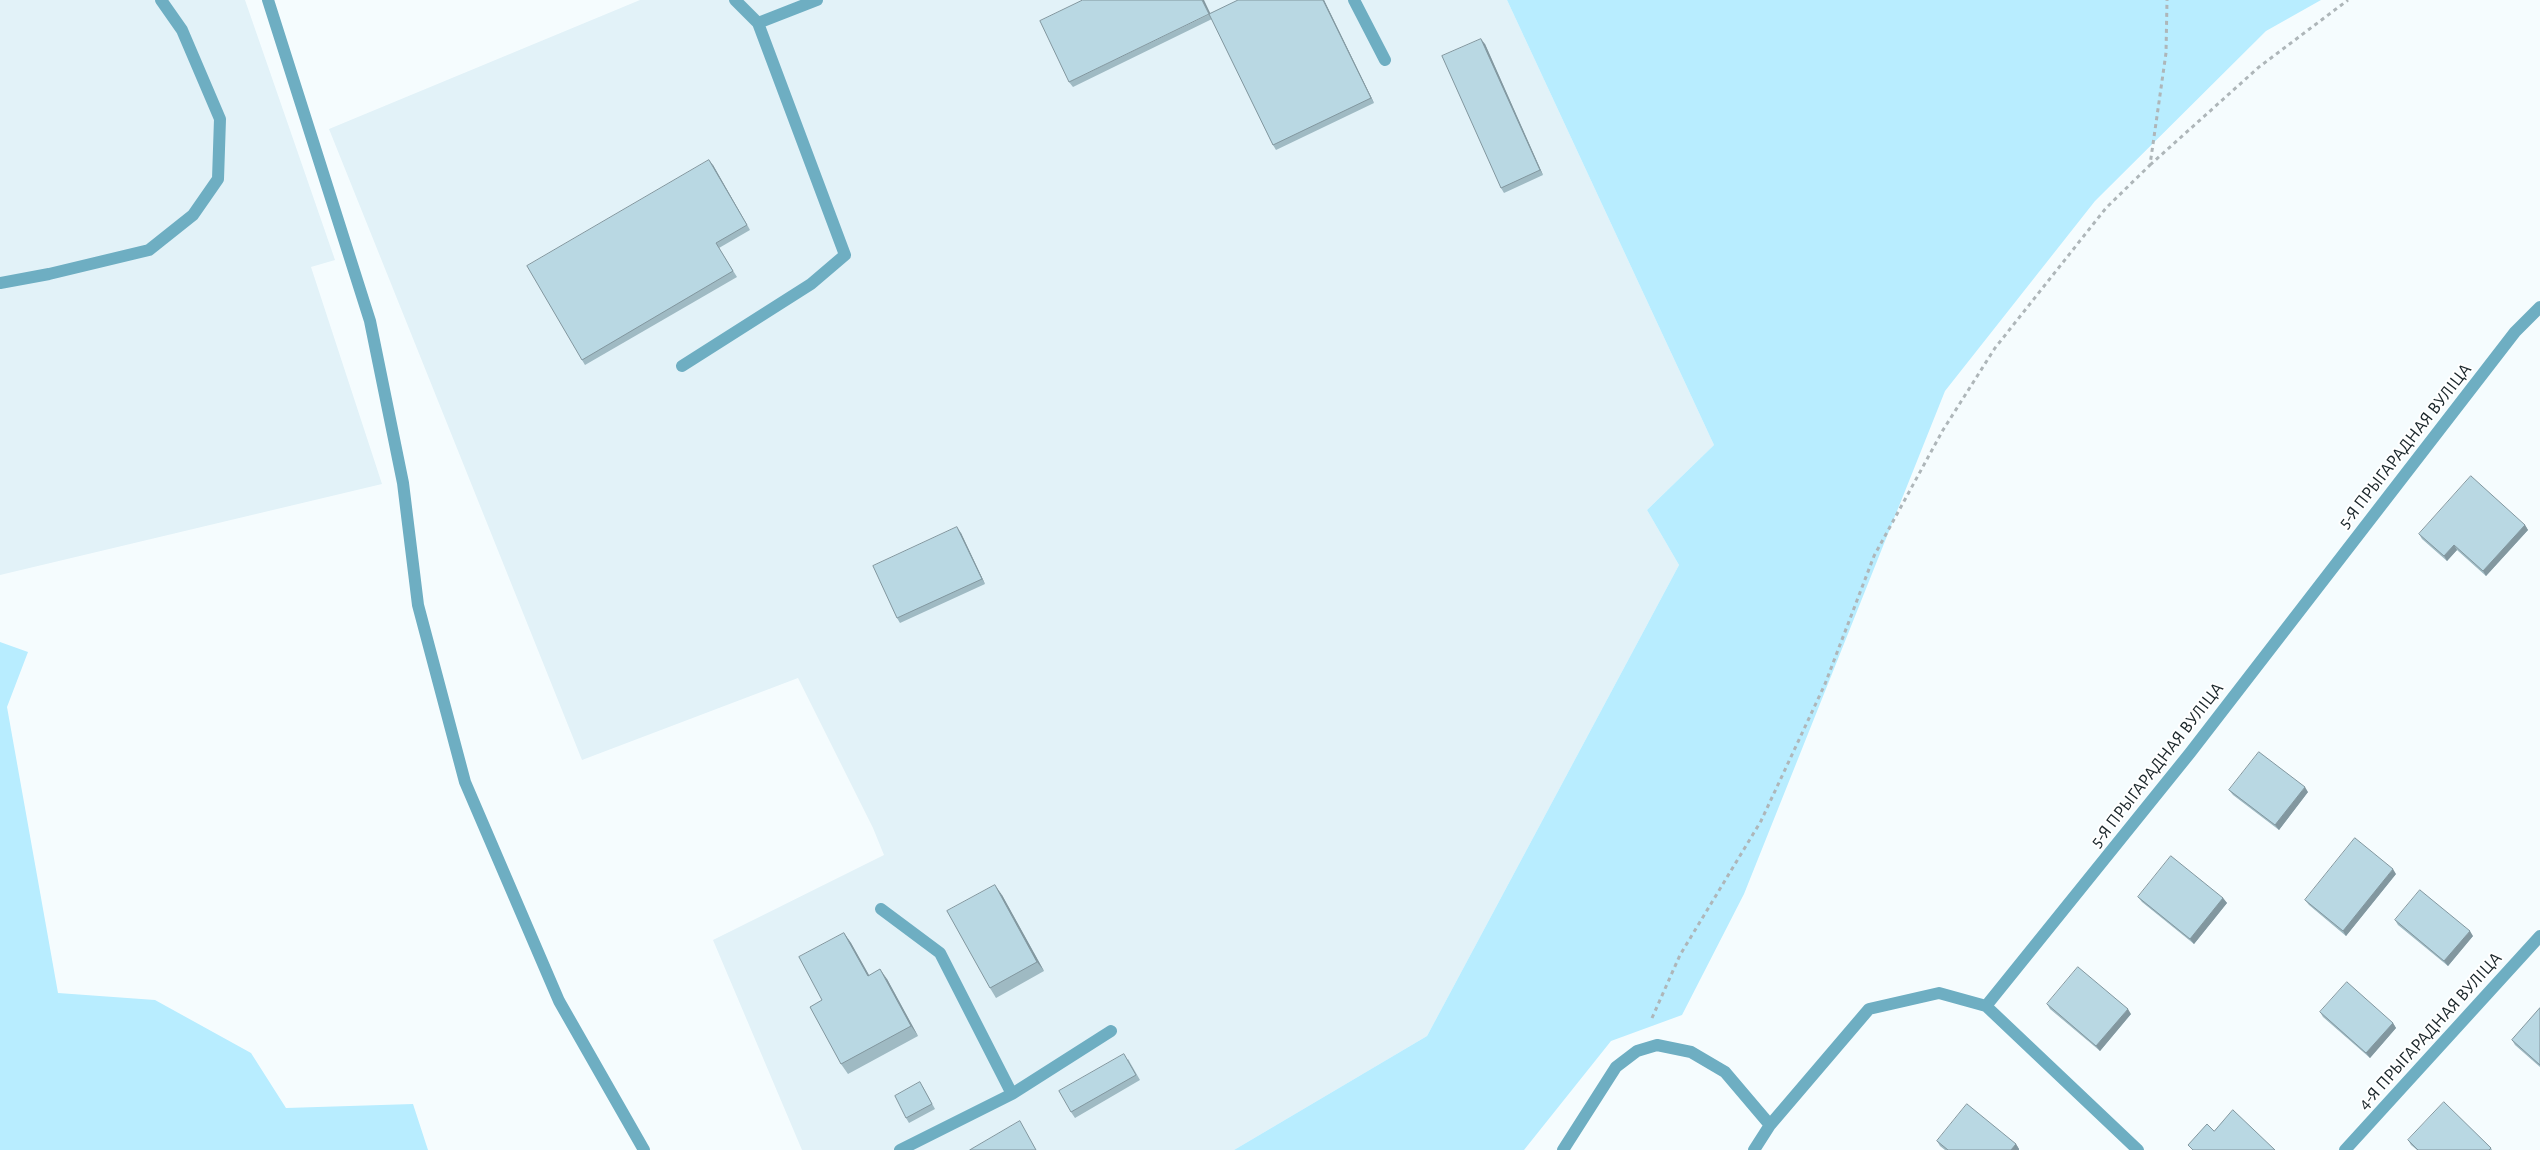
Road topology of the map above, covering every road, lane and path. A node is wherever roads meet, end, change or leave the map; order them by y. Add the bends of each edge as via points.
1 (161, 0) edge
2 (268, 0) edge
3 (735, 0) edge
4 (817, 0) edge
5 (1354, 0) edge
6 (2167, 0) edge
7 (2348, 0) edge
8 (758, 23) junction
9 (1385, 60) dead end
10 (2150, 165) junction
11 (0, 282) edge
12 (2540, 307) edge
13 (682, 366) dead end
14 (881, 909) dead end
15 (2540, 936) edge
16 (1986, 1006) junction
17 (1112, 1031) dead end
18 (1637, 1051) junction
19 (1012, 1094) junction
20 (1770, 1125) junction
21 (903, 1149) edge
22 (644, 1150) edge
23 (1562, 1150) edge
24 (1754, 1150) edge
25 (2138, 1150) edge
26 (2345, 1150) edge

1 - 11 street via 182,30 220,119 218,179 193,215 149,250
2 - 22 street via 370,321 403,483 418,605 465,782 559,1002
3 - 8 street
4 - 8 street
5 - 9 street
6 - 10 path via 2166,53
7 - 10 path via 2259,67
8 - 13 street via 845,255 811,284
10 - 18 path via 2106,208 2001,340 1942,430 1874,556 1825,684 1761,821 1680,955
12 - 16 street, 5-Я ПРЫГАРАДНАЯ ВУЛІЦА via 2515,332 2190,753
14 - 19 street via 940,953
15 - 26 street, 4-Я ПРЫГАРАДНАЯ ВУЛІЦА
16 - 20 street via 1939,993 1869,1009
16 - 25 street
17 - 19 street
18 - 20 street via 1657,1045 1691,1052 1725,1072
18 - 23 street via 1616,1068
19 - 21 street
20 - 24 street

